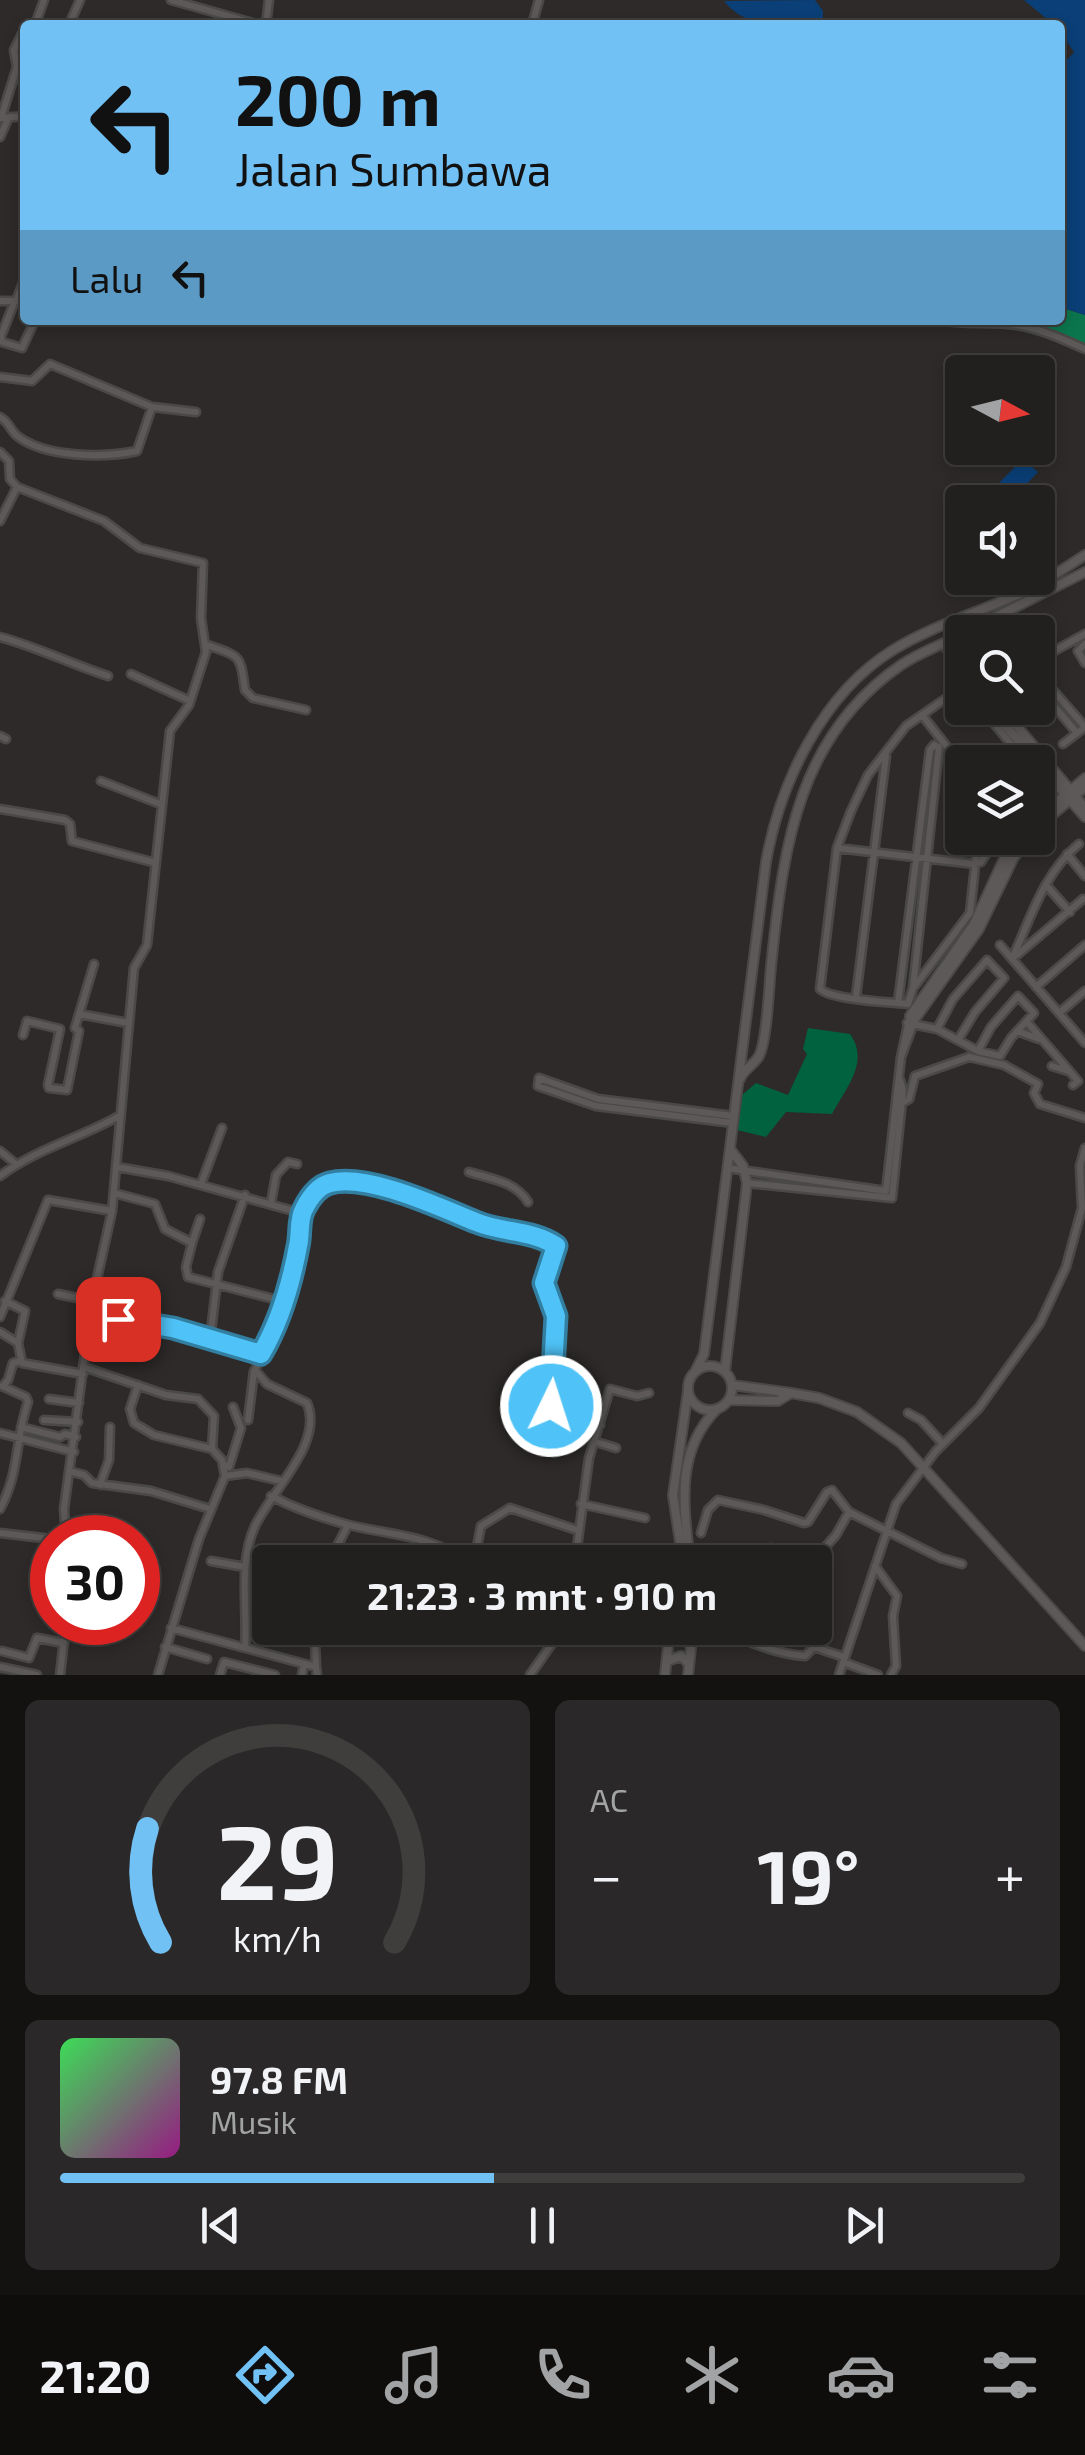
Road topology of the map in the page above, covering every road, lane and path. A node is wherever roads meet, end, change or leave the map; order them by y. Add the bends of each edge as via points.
1 (171, 0) edge
2 (192, 3) edge
3 (247, 20) edge
4 (20, 38) edge
5 (3, 118) edge
6 (0, 137) edge
7 (20, 289) edge
8 (0, 301) edge
9 (14, 303) junction
10 (32, 325) edge
11 (996, 325) edge
12 (1085, 349) edge
13 (0, 377) edge
14 (152, 406) junction
15 (196, 412) dead end
16 (0, 417) edge
17 (0, 452) edge
18 (18, 487) junction
19 (0, 522) edge
20 (1085, 555) edge
21 (1085, 572) edge
22 (1000, 615) edge
23 (935, 628) junction
24 (1085, 634) edge
25 (0, 637) edge
26 (944, 644) joint
27 (1085, 644) edge
28 (206, 645) junction
29 (1055, 651) edge
30 (1085, 663) edge
31 (132, 674) dead end
32 (108, 676) dead end
33 (1055, 693) edge
34 (945, 699) edge
35 (190, 701) junction
36 (1055, 706) edge
37 (306, 710) dead end
38 (922, 715) junction
39 (995, 725) edge
40 (1005, 725) edge
41 (1015, 725) edge
42 (1085, 727) edge
43 (1077, 733) junction
44 (1064, 744) dead end
45 (946, 745) edge
46 (1012, 745) edge
47 (1022, 745) edge
48 (886, 753) junction
49 (1085, 778) edge
50 (1055, 780) edge
51 (101, 781) dead end
52 (1085, 788) edge
53 (1070, 795) junction
54 (160, 804) junction
55 (1055, 806) edge
56 (1085, 808) edge
57 (0, 809) edge
58 (1055, 810) edge
59 (1085, 817) edge
60 (1079, 844) dead end
61 (837, 848) junction
62 (874, 853) junction
63 (1067, 854) junction
64 (975, 855) edge
65 (984, 855) edge
66 (995, 855) edge
67 (1005, 855) edge
68 (1010, 855) edge
69 (1012, 855) edge
70 (916, 858) junction
71 (1008, 859) junction
72 (926, 860) junction
73 (156, 863) junction
74 (974, 864) junction
75 (1085, 876) edge
76 (1046, 884) junction
77 (1083, 899) edge
78 (1070, 912) junction
79 (1085, 944) edge
80 (1000, 945) dead end
81 (1012, 960) junction
82 (94, 964) dead end
83 (1036, 987) junction
84 (913, 988) junction
85 (1085, 991) edge
86 (856, 998) junction
87 (898, 1003) junction
88 (1059, 1013) junction
89 (79, 1014) junction
90 (911, 1021) junction
91 (1026, 1022) junction
92 (128, 1023) junction
93 (75, 1028) junction
94 (60, 1029) junction
95 (937, 1029) junction
96 (1017, 1032) junction
97 (23, 1036) dead end
98 (958, 1040) junction
99 (1084, 1040) edge
100 (1043, 1041) junction
101 (744, 1042) junction
102 (978, 1050) junction
103 (761, 1051) junction
104 (1052, 1066) dead end
105 (1069, 1071) junction
106 (898, 1074) junction
107 (539, 1082) dead end
108 (1074, 1085) dead end
109 (737, 1088) junction
110 (902, 1104) junction
111 (120, 1116) junction
112 (1085, 1118) edge
113 (733, 1120) junction
114 (222, 1128) dead end
115 (895, 1139) junction
116 (730, 1148) junction
117 (1085, 1148) edge
118 (0, 1151) edge
119 (16, 1164) junction
120 (298, 1164) dead end
121 (116, 1167) junction
122 (727, 1168) junction
123 (746, 1171) junction
124 (470, 1172) dead end
125 (0, 1176) edge
126 (747, 1183) junction
127 (201, 1184) junction
128 (809, 1185) junction
129 (886, 1190) junction
130 (114, 1193) junction
131 (245, 1195) junction
132 (892, 1198) junction
133 (528, 1202) dead end
134 (270, 1203) junction
135 (112, 1211) junction
136 (301, 1213) junction
137 (200, 1219) dead end
138 (192, 1243) junction
139 (217, 1285) junction
140 (58, 1294) dead end
141 (5, 1301) junction
142 (92, 1301) junction
143 (286, 1302) junction
144 (90, 1312) junction
145 (0, 1316) edge
146 (0, 1332) edge
147 (210, 1340) junction
148 (18, 1343) junction
149 (261, 1354) junction
150 (20, 1361) junction
151 (84, 1370) junction
152 (254, 1370) junction
153 (696, 1370) junction
154 (725, 1371) junction
155 (138, 1385) junction
156 (732, 1385) junction
157 (1, 1386) edge
158 (688, 1391) junction
159 (790, 1392) junction
160 (649, 1393) dead end
161 (49, 1399) dead end
162 (729, 1400) junction
163 (79, 1403) junction
164 (233, 1408) dead end
165 (717, 1410) junction
166 (908, 1413) dead end
167 (44, 1420) dead end
168 (248, 1420) dead end
169 (78, 1422) junction
170 (600, 1425) junction
171 (20, 1427) junction
172 (110, 1427) dead end
173 (0, 1433) edge
174 (76, 1437) junction
175 (20, 1441) junction
176 (596, 1442) junction
177 (942, 1444) junction
178 (616, 1448) dead end
179 (212, 1450) junction
180 (74, 1452) junction
181 (924, 1468) junction
182 (226, 1469) junction
183 (70, 1471) junction
184 (281, 1480) junction
185 (100, 1485) junction
186 (3, 1496) edge
187 (272, 1496) junction
188 (581, 1504) junction
189 (0, 1508) edge
190 (210, 1509) junction
191 (848, 1512) junction
192 (64, 1515) edge
193 (646, 1518) dead end
194 (348, 1525) junction
195 (577, 1530) junction
196 (886, 1530) junction
197 (0, 1532) edge
198 (701, 1532) dead end
199 (30, 1536) edge
200 (338, 1545) edge
201 (424, 1545) edge
202 (478, 1545) edge
203 (577, 1545) edge
204 (680, 1545) edge
205 (687, 1545) edge
206 (828, 1545) edge
207 (211, 1561) dead end
208 (962, 1564) dead end
209 (874, 1565) junction
210 (245, 1567) junction
211 (171, 1628) junction
212 (34, 1645) edge
213 (64, 1645) edge
214 (315, 1645) edge
215 (551, 1645) edge
216 (669, 1645) edge
217 (689, 1645) edge
218 (760, 1645) edge
219 (1085, 1646) edge
220 (166, 1647) junction
221 (245, 1648) junction
222 (2, 1651) edge
223 (207, 1659) dead end
224 (843, 1660) junction
225 (667, 1661) junction
226 (304, 1664) junction
227 (689, 1664) junction
228 (0, 1668) edge
229 (317, 1671) edge
230 (60, 1674) edge
231 (37, 1675) edge
232 (73, 1675) edge
233 (158, 1675) edge
234 (220, 1675) edge
235 (273, 1675) edge
236 (302, 1675) edge
237 (530, 1675) edge
238 (665, 1675) edge
239 (688, 1675) edge
240 (839, 1675) edge
241 (878, 1675) edge
242 (891, 1675) edge

1 - 2 street
2 - 3 street
4 - 5 street
5 - 6 street
7 - 9 street
8 - 9 street
9 - 10 street via 2,342 22,348
11 - 12 street via 1031,328
13 - 14 street via 32,381 50,364
14 - 15 street
14 - 16 street via 137,451 113,455 47,448 15,434
17 - 18 street
18 - 19 street
18 - 28 street via 104,521 133,545 203,562
20 - 23 street via 1022,592
21 - 22 street
23 - 26 street
23 - 101 street via 893,650 858,680 793,770 768,848
24 - 29 street
25 - 32 street
26 - 103 street via 871,690 809,778 782,864
27 - 30 street via 1078,650
28 - 35 street
28 - 37 street via 240,660 244,690 254,698
31 - 35 street
33 - 42 street
34 - 38 street
35 - 54 street via 171,726
36 - 43 street
38 - 45 street
38 - 48 street
39 - 46 street
40 - 47 street
41 - 53 street
42 - 43 street
43 - 44 street
48 - 61 street via 868,774
48 - 62 street
49 - 53 street
50 - 53 street
51 - 54 street
52 - 53 street
53 - 55 street
53 - 56 street
53 - 58 street
53 - 59 street
54 - 73 street
57 - 73 street via 64,820 72,841
60 - 63 street
61 - 62 street
61 - 86 street via 820,989
62 - 70 street
62 - 86 street
63 - 75 street
63 - 76 street
64 - 74 street
65 - 74 street
66 - 71 street
67 - 71 street
68 - 71 street
69 - 71 street
70 - 72 street
70 - 72 street via 934,745 940,753
70 - 87 street
71 - 90 street via 979,928
72 - 74 street
72 - 84 street
73 - 92 street via 147,948 135,965
74 - 84 street via 970,913
76 - 78 street
76 - 81 street
77 - 78 street
78 - 81 street
79 - 83 street
80 - 81 street
81 - 83 street
82 - 89 street
83 - 88 street
84 - 87 street via 910,1002
85 - 88 street
86 - 87 street
88 - 99 street
89 - 92 street
89 - 93 street
90 - 95 street
90 - 106 street
91 - 96 street
91 - 100 street
91 - 102 street via 1034,1013 1018,996
92 - 111 street
93 - 94 street
93 - 94 street via 64,1091 48,1085
94 - 97 street via 27,1021
95 - 98 street
95 - 98 street via 952,999 987,960 1004,978
96 - 100 street
96 - 102 street via 1000,1056
98 - 102 street
100 - 105 street
101 - 103 street via 748,1056
101 - 109 street
103 - 109 street
104 - 105 street
105 - 108 street via 1078,1080
106 - 110 street
106 - 115 street
107 - 113 street via 597,1102
109 - 113 street
110 - 112 street via 915,1076 969,1056 1038,1084 1040,1104
110 - 115 street
111 - 119 street
111 - 121 street
113 - 116 street
114 - 127 street
115 - 129 street
115 - 132 street
116 - 122 street
116 - 123 street
117 - 177 street via 1082,1208 1066,1267 1040,1323 978,1408
118 - 119 street
119 - 125 street
120 - 134 street via 280,1169
121 - 127 street
121 - 130 street
122 - 123 street
122 - 153 street via 704,1354
123 - 126 street
123 - 128 street
124 - 133 street via 508,1183
126 - 128 street
126 - 154 street
127 - 131 street
128 - 129 street
128 - 132 street
129 - 132 street
130 - 135 street
130 - 138 street via 155,1204 165,1229
131 - 134 street
131 - 139 street
134 - 136 street
135 - 141 street via 48,1200
135 - 142 street
136 - 143 street
136 - 170 street via 321,1188 344,1182 424,1198 476,1222 555,1244 544,1283 556,1316 553,1412
137 - 138 street
138 - 139 street via 186,1275
139 - 143 street
139 - 147 street
140 - 142 street
141 - 145 street
141 - 148 street via 25,1311
142 - 144 street
143 - 149 street
144 - 147 street
144 - 151 street
146 - 148 street
147 - 149 street
148 - 150 street
149 - 152 street
150 - 151 street
150 - 157 street
151 - 155 street
151 - 163 street
152 - 168 street
152 - 184 street via 309,1407 306,1446
153 - 154 street via 711,1365
153 - 158 street
154 - 156 street
155 - 179 street via 204,1404 215,1422
155 - 179 street via 130,1409 134,1423 154,1436
156 - 159 street
156 - 162 street
157 - 171 street via 28,1399
158 - 165 street via 701,1409
158 - 204 street via 673,1495
159 - 162 street via 778,1400
159 - 181 street via 857,1412
160 - 170 street via 610,1389
161 - 163 street
162 - 165 street
163 - 169 street
164 - 182 street via 240,1428
165 - 205 street via 691,1448 682,1511
166 - 177 street
167 - 169 street
169 - 174 street
170 - 176 street
171 - 174 street
171 - 175 street
172 - 185 street via 110,1460
173 - 175 street
174 - 180 street
175 - 180 street
175 - 186 street via 18,1466
176 - 178 street
176 - 188 street
177 - 181 street
179 - 182 street
180 - 183 street
181 - 196 street via 896,1504
181 - 219 street
182 - 184 street
182 - 190 street
183 - 185 street
183 - 192 street
184 - 187 street
185 - 190 street via 151,1491
186 - 189 street
187 - 194 street
187 - 210 street via 254,1528
188 - 193 street
188 - 195 street
190 - 211 street
191 - 196 street
191 - 198 street via 832,1490 804,1523 718,1500
191 - 206 street
194 - 200 street
194 - 201 street
195 - 202 street via 510,1508 482,1526
195 - 203 street
196 - 208 street
196 - 209 street
197 - 199 street
207 - 210 street
209 - 224 street
209 - 242 street via 897,1596
210 - 221 street
211 - 220 street
211 - 221 street
212 - 222 street via 28,1658
213 - 230 street
214 - 229 street
215 - 237 street
216 - 225 street
217 - 227 street
218 - 224 street via 804,1656 814,1647
220 - 223 street
220 - 233 street
221 - 226 street
224 - 240 street
224 - 241 street
225 - 227 street via 677,1655
225 - 238 street
226 - 229 street
226 - 236 street
227 - 239 street
228 - 231 street
230 - 232 street
234 - 235 street via 224,1662

